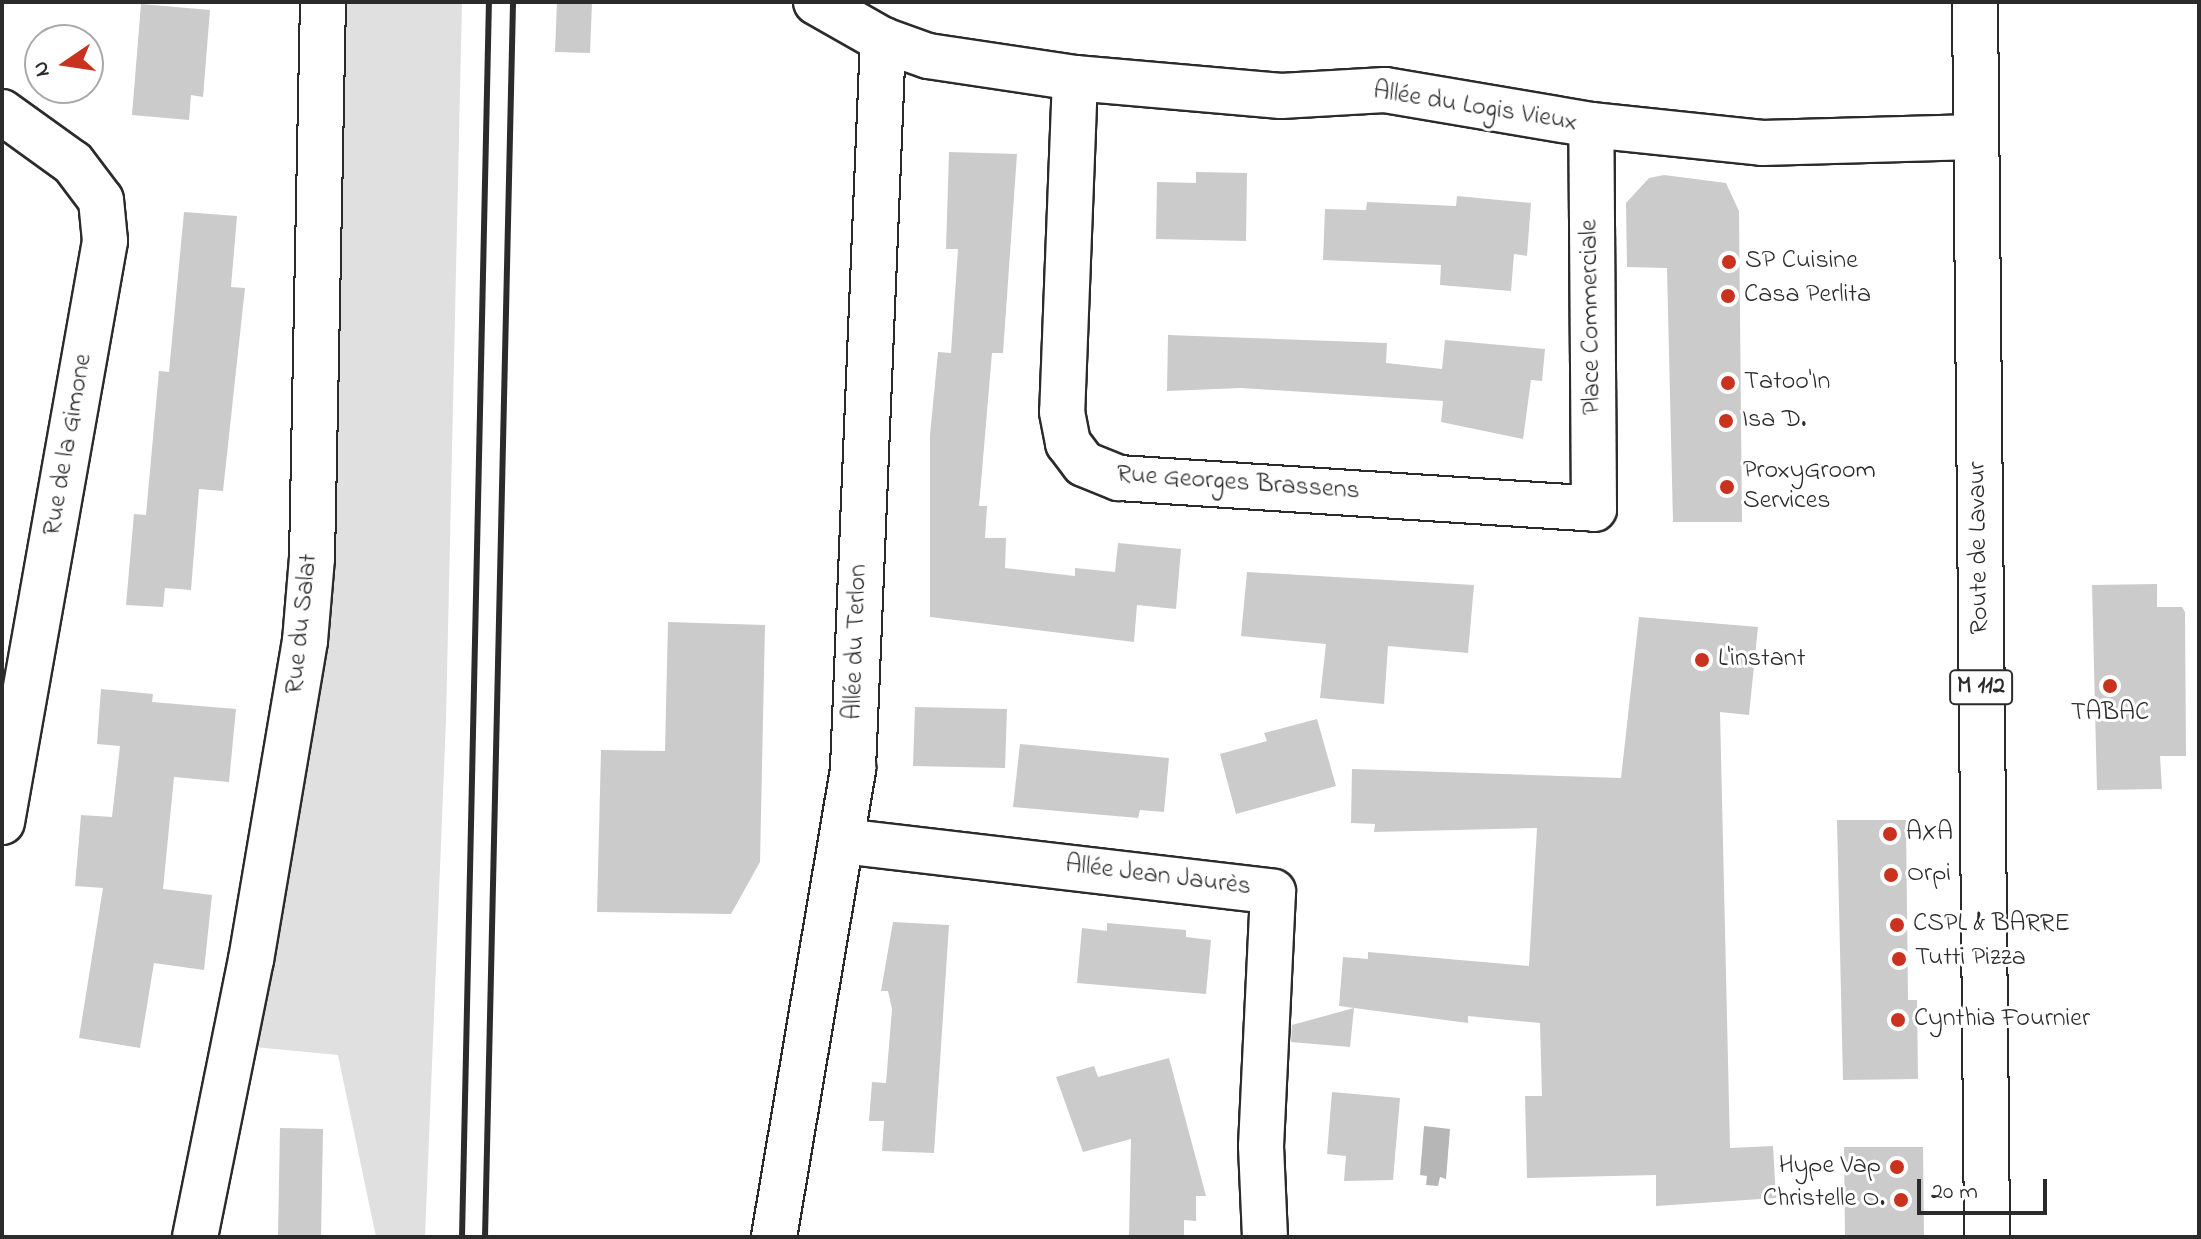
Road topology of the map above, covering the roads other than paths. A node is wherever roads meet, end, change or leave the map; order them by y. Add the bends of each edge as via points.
1 (323, 2) edge
2 (816, 2) edge
3 (1975, 2) edge
4 (883, 40) junction
5 (1075, 78) junction
6 (2, 112) edge
7 (1591, 125) junction
8 (1975, 137) junction
9 (1594, 509) joint
10 (2, 822) edge
11 (842, 841) junction
12 (195, 1237) edge
13 (774, 1237) edge
14 (1265, 1237) edge
15 (1987, 1237) edge

1 - 12 street, Rue du Salat via 312,558 305,641 251,960
2 - 4 street, Allée du Logis Vieux
3 - 8 street, Route de Lavaur / M 112
4 - 5 street, Allée du Logis Vieux via 928,56
4 - 11 street, Allée du Terlon via 853,768
5 - 7 street, Allée du Logis Vieux via 1281,96 1385,90
5 - 9 street, Rue Georges Brassens via 1062,412 1068,443 1084,464 1119,478
6 - 10 street, Rue de la Gimone via 73,163 101,200 105,241
7 - 8 street, Allée du Logis Vieux via 1762,143
7 - 9 street, Place Commerciale
8 - 15 street, Route de Lavaur / M 112
11 - 13 street, Allée du Terlon
11 - 14 street, Allée Jean Jaurès via 1273,892 1261,1146

